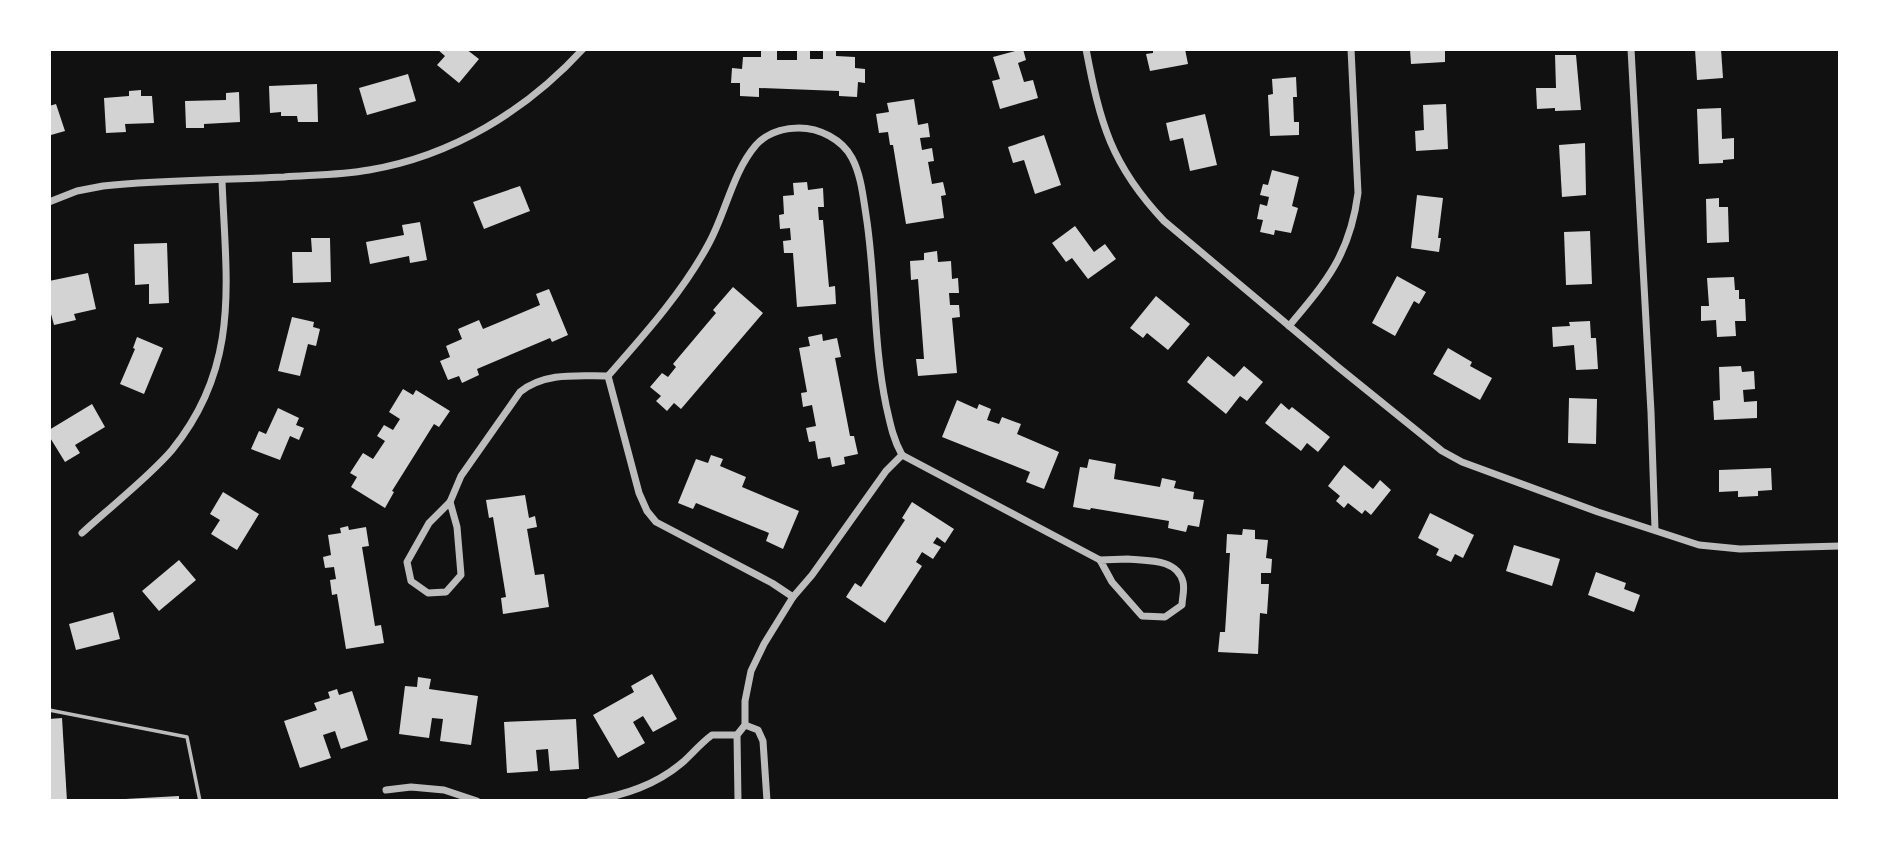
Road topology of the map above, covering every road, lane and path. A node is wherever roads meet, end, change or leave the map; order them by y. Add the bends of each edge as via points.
1 (583, 49) edge
2 (1086, 49) edge
3 (1351, 49) edge
4 (1631, 49) edge
5 (222, 181) junction
6 (49, 202) edge
7 (1289, 326) junction
8 (608, 376) junction
9 (902, 455) junction
10 (450, 502) junction
11 (1655, 529) junction
12 (82, 533) dead end
13 (1840, 546) edge
14 (1100, 560) junction
15 (793, 597) junction
16 (49, 710) edge
17 (745, 725) junction
18 (737, 735) junction
19 (386, 790) dead end
20 (200, 801) edge
21 (477, 801) edge
22 (590, 801) edge
23 (738, 801) edge
24 (767, 801) edge

1 - 5 street via 547,85 489,127 424,156 345,174
2 - 7 street via 1100,118 1130,182 1164,221
3 - 7 street via 1358,193 1355,216 1334,270
4 - 11 street
5 - 6 street via 103,186
5 - 12 street via 226,318 223,345 208,391 170,452
7 - 11 street via 1442,451
8 - 9 street via 688,278 720,222 747,156 770,133 815,129 840,144 858,173 868,228 879,371 894,440
8 - 10 street via 556,376 520,392 461,476
8 - 15 street via 639,493 656,522
9 - 14 street
9 - 15 street
10 - 10 street via 429,523 407,562 411,581 428,593 446,592 461,575
11 - 13 street via 1699,545 1740,549
14 - 14 street via 1112,582 1142,616 1165,617 1182,606 1184,583 1177,571 1163,562
15 - 17 street via 751,671
16 - 20 lane via 187,737
17 - 18 street
17 - 24 street via 758,730 763,741
18 - 22 street via 712,735 683,762 641,788
18 - 23 street
19 - 21 street via 444,790

